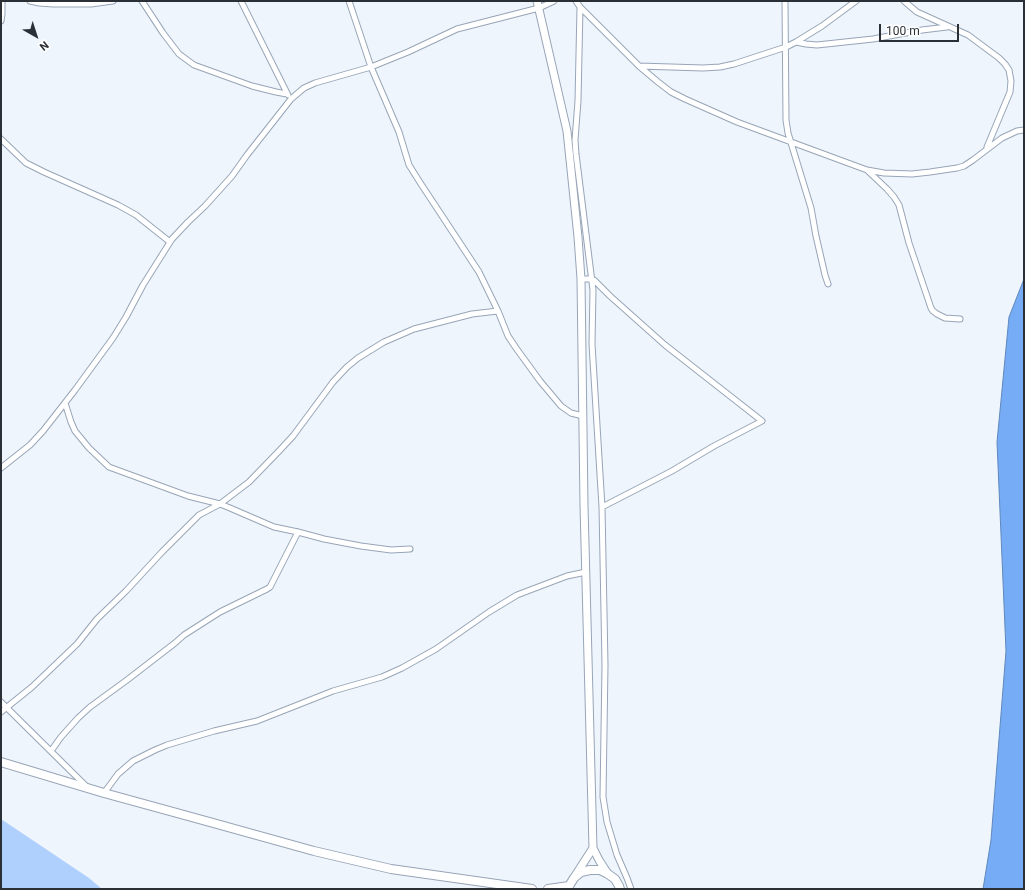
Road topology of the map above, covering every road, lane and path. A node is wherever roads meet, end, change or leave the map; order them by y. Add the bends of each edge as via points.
1 (2, 1) edge
2 (30, 1) edge
3 (113, 1) edge
4 (142, 1) edge
5 (241, 1) edge
6 (349, 1) edge
7 (554, 1) edge
8 (576, 1) edge
9 (785, 1) edge
10 (856, 1) edge
11 (904, 1) edge
12 (538, 5) edge
13 (580, 7) junction
14 (1, 22) edge
15 (949, 27) junction
16 (796, 42) junction
17 (786, 47) junction
18 (639, 66) junction
19 (371, 67) junction
20 (287, 94) junction
21 (291, 99) junction
22 (1024, 130) edge
23 (1, 138) edge
24 (790, 142) junction
25 (987, 149) junction
26 (867, 170) junction
27 (170, 242) junction
28 (581, 279) junction
29 (591, 279) junction
30 (828, 284) dead end
31 (498, 311) junction
32 (960, 319) dead end
33 (65, 403) junction
34 (583, 416) junction
35 (1, 468) edge
36 (220, 504) junction
37 (602, 507) junction
38 (298, 532) junction
39 (410, 549) dead end
40 (586, 572) junction
41 (1, 702) edge
42 (7, 708) junction
43 (1, 712) edge
44 (51, 751) junction
45 (1, 762) edge
46 (89, 789) junction
47 (104, 793) junction
48 (593, 848) junction
49 (608, 874) junction
50 (574, 878) junction
51 (568, 887) edge
52 (532, 889) edge
53 (548, 889) edge
54 (620, 889) edge
55 (631, 889) edge

1 - 14 street
2 - 3 street via 91,4
4 - 20 street via 179,54 194,65 252,86
5 - 20 street
6 - 19 street
7 - 12 street
8 - 13 street
9 - 17 street
10 - 16 street
11 - 15 street via 917,12
12 - 19 street via 457,29
12 - 28 street via 567,131
13 - 18 street
13 - 29 street via 575,140
15 - 16 street via 817,45
15 - 25 street via 977,41 1010,70 1010,92
16 - 17 street
17 - 18 street via 720,67
17 - 24 street via 786,120
18 - 24 street via 685,99
19 - 21 street via 315,82
19 - 31 street via 399,132 409,165 479,272
20 - 21 street
21 - 27 street via 232,176
22 - 25 street via 1002,138
23 - 27 street via 26,162 118,205 136,215
24 - 26 street
24 - 30 street via 811,208
25 - 26 street via 964,166 948,169 912,174
26 - 32 street via 899,205 931,308 945,318
27 - 33 street via 113,338
28 - 29 street
28 - 34 street
29 - 37 street via 592,344
29 - 37 street via 665,345 762,421
31 - 34 street via 508,336 547,389 561,406 571,413
31 - 36 street via 472,314 414,330 384,342 358,358 334,382 280,450 249,482
33 - 35 street via 30,445
33 - 36 street via 75,432 109,467 188,496
34 - 40 street
36 - 38 street via 274,527
36 - 42 street via 199,515 184,529 77,644
37 - 55 street via 605,665 603,797 617,855
38 - 39 street via 362,546 390,550
38 - 44 street via 270,587 220,612 184,635 90,707
40 - 47 street via 517,595 436,649 382,677 333,691 257,721 214,731 155,750 133,761 118,774
40 - 48 street
41 - 42 street
42 - 43 street
42 - 44 street
44 - 46 street
45 - 46 main road
46 - 47 main road
47 - 52 main road via 314,851 391,869
48 - 49 street
48 - 50 street
49 - 50 main road via 600,870 590,870
49 - 54 main road via 615,879
50 - 51 main road
51 - 53 main road

